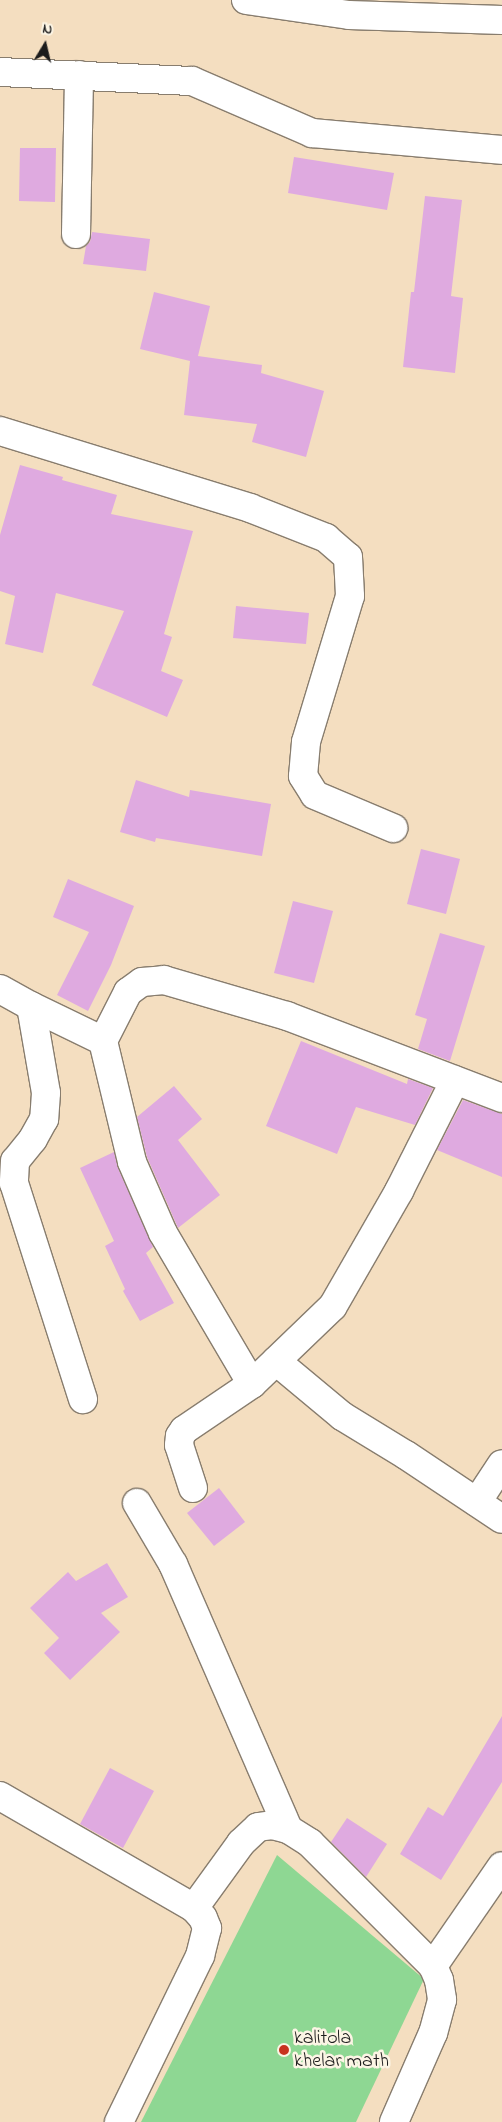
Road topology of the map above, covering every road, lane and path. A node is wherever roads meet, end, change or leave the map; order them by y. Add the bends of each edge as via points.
1 (246, 0) edge
2 (351, 7) edge
3 (502, 20) edge
4 (0, 72) edge
5 (79, 75) junction
6 (502, 150) edge
7 (76, 234) dead end
8 (0, 431) edge
9 (393, 828) dead end
10 (0, 989) edge
11 (31, 1006) junction
12 (103, 1041) junction
13 (455, 1080) junction
14 (502, 1098) edge
15 (276, 1361) junction
16 (252, 1384) junction
17 (82, 1399) dead end
18 (502, 1464) edge
19 (193, 1488) dead end
20 (477, 1502) junction
21 (137, 1503) dead end
22 (502, 1519) edge
23 (0, 1796) edge
24 (288, 1829) junction
25 (502, 1866) edge
26 (194, 1908) junction
27 (433, 1966) junction
28 (119, 2122) edge
29 (394, 2122) edge

1 - 2 street
2 - 3 street
4 - 5 street
5 - 6 street via 192,81 312,133
5 - 7 street
8 - 9 street via 250,508 326,538 348,557 350,596 306,742 303,776 315,795
10 - 11 street
11 - 12 street
11 - 17 street via 46,1093 44,1119 15,1161 14,1183
12 - 13 street via 128,992 142,982 164,980 287,1016
12 - 16 street via 136,1171 163,1233
13 - 14 street
13 - 15 street via 399,1191 333,1306
15 - 16 street
15 - 20 street via 342,1416
16 - 19 street via 184,1430 180,1436 179,1445
18 - 20 street
20 - 22 street
21 - 24 street via 173,1564
23 - 26 street
24 - 26 street via 272,1825 258,1827 240,1843
24 - 27 street via 310,1843
25 - 27 street
26 - 28 street via 207,1928 200,1956
27 - 29 street via 442,2000 433,2033

